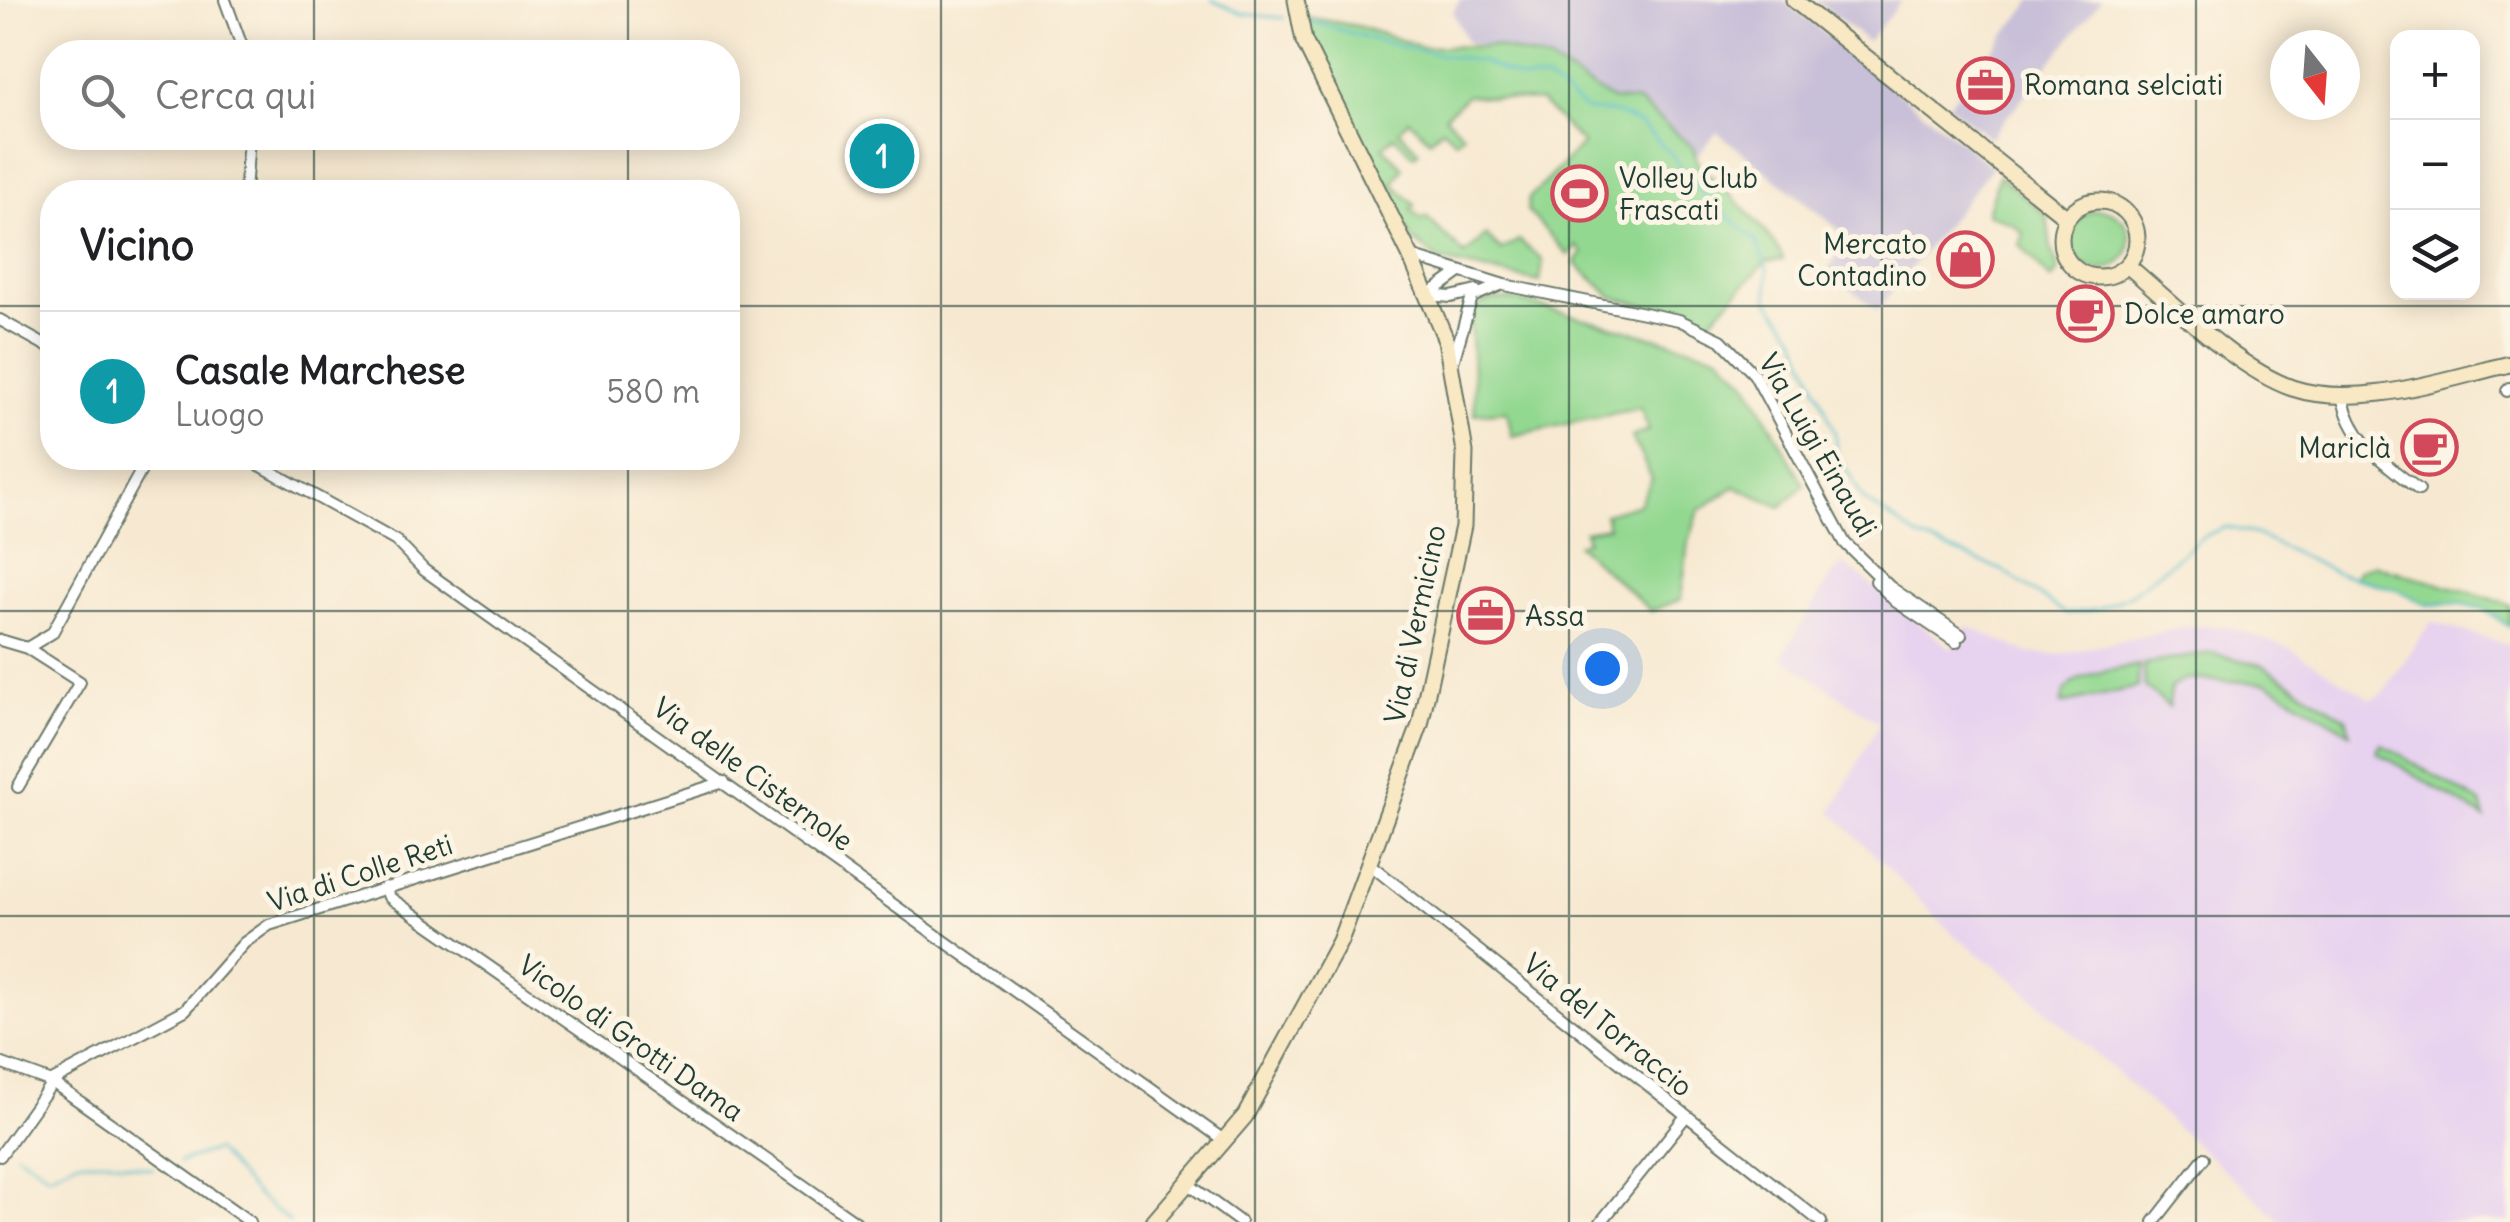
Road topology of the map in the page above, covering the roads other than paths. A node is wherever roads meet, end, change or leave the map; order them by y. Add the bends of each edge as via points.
1 (225, 0) edge
2 (1296, 0) edge
3 (1794, 0) edge
4 (240, 40) edge
5 (248, 150) edge
6 (245, 180) edge
7 (2067, 218) junction
8 (1410, 256) junction
9 (2127, 265) junction
10 (1460, 272) junction
11 (1504, 285) junction
12 (1484, 289) junction
13 (1428, 295) junction
14 (0, 320) edge
15 (40, 342) edge
16 (1452, 362) junction
17 (2510, 364) edge
18 (2342, 395) junction
19 (141, 470) edge
20 (269, 470) edge
21 (2419, 490) dead end
22 (1958, 638) dead end
23 (0, 640) edge
24 (27, 648) junction
25 (724, 782) junction
26 (18, 786) dead end
27 (1368, 863) junction
28 (385, 887) junction
29 (0, 1064) edge
30 (52, 1082) junction
31 (1686, 1116) junction
32 (1225, 1141) junction
33 (0, 1156) edge
34 (2204, 1158) dead end
35 (1188, 1184) junction
36 (250, 1222) edge
37 (856, 1222) edge
38 (1154, 1222) edge
39 (1240, 1222) edge
40 (1602, 1222) edge
41 (1821, 1222) edge
42 (2154, 1222) edge

1 - 4 street
2 - 8 main road, Via di Vermicino via 1304,41
3 - 7 main road
5 - 6 street
7 - 9 main road via 2061,243 2074,268 2101,277
7 - 9 main road via 2094,201 2121,208 2137,235
8 - 10 street, Via Luigi Einaudi
8 - 13 main road, Via di Vermicino
9 - 18 main road via 2273,380
10 - 11 street, Via Luigi Einaudi
10 - 13 street
11 - 12 street, Via Luigi Einaudi
11 - 22 street, Via Luigi Einaudi via 1683,321 1730,347 1758,380 1836,530 1887,594
12 - 13 street, Via Luigi Einaudi
12 - 16 street via 1468,306
13 - 16 main road, Via di Vermicino
14 - 15 street
16 - 27 main road, Via di Vermicino via 1466,468 1458,553 1420,726
17 - 18 main road
18 - 21 street via 2361,442
19 - 24 street via 52,633
20 - 25 street, Via delle Cisternole via 396,541 424,570
23 - 24 street
24 - 26 street via 80,682
25 - 28 street, Via di Colle Reti
25 - 32 street, Via delle Cisternole
27 - 31 street, Via del Torraccio
27 - 32 main road, Via di Vermicino via 1330,961
28 - 30 street, Via di Colle Reti via 269,924 186,1010
28 - 37 street, Vicolo di Grotti Dama via 389,897
29 - 30 street
30 - 33 street
30 - 36 street
31 - 40 street
31 - 41 street, Via del Torraccio
32 - 35 main road, Via di Vermicino
34 - 42 street
35 - 38 main road, Via di Vermicino
35 - 39 street

